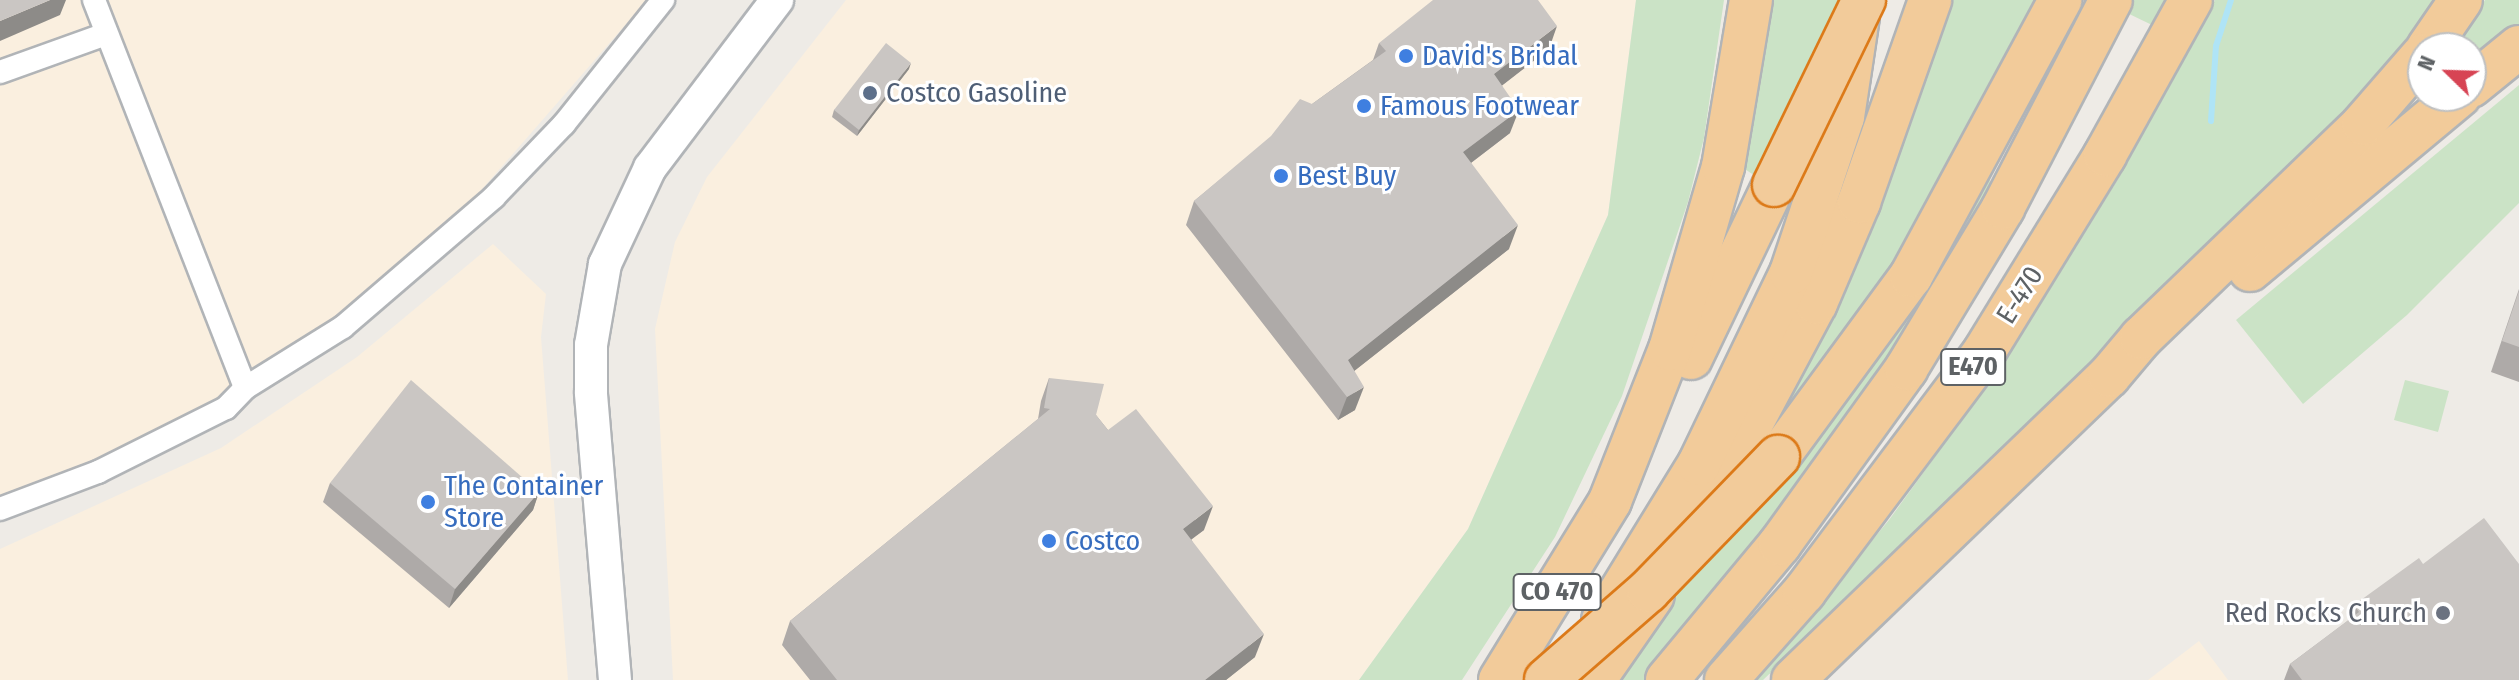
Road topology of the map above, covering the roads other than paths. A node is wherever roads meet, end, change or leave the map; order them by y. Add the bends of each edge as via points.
1 (94, 0) edge
2 (663, 0) edge
3 (777, 0) edge
4 (1751, 0) edge
5 (1862, 0) edge
6 (1930, 0) edge
7 (2060, 0) edge
8 (2111, 0) edge
9 (2191, 0) edge
10 (2461, 0) edge
11 (2439, 32) edge
12 (106, 34) junction
13 (2519, 47) edge
14 (0, 72) edge
15 (2407, 73) edge
16 (2487, 73) edge
17 (2440, 112) edge
18 (2109, 376) junction
19 (245, 388) junction
20 (1610, 501) junction
21 (0, 509) edge
22 (615, 680) edge
23 (1500, 680) edge
24 (1546, 680) edge
25 (1558, 680) edge
26 (1594, 680) edge
27 (1667, 680) edge
28 (1726, 680) edge
29 (1793, 680) edge

1 - 12 street
2 - 19 street via 564,124 494,197 343,327
3 - 22 main road via 650,168 605,264 591,345 591,392
4 - 20 highway via 1729,140 1704,243 1670,349
5 - 20 highway, bridge via 1637,467
5 - 25 highway via 1833,152 1769,324 1678,502
6 - 26 highway via 1855,211 1769,399 1685,546
7 - 24 highway, bridge via 1901,293 1802,429 1648,591
8 - 27 highway via 2003,208 1906,369 1780,544
9 - 28 highway, E-470 / E470 via 2105,155 1984,352 1804,592
10 - 11 highway
12 - 14 street
12 - 19 street
13 - 16 highway
15 - 18 highway via 2363,124 2141,338
17 - 18 highway via 2149,356
18 - 29 highway
19 - 21 street via 226,408 98,472
20 - 23 highway, CO 470

